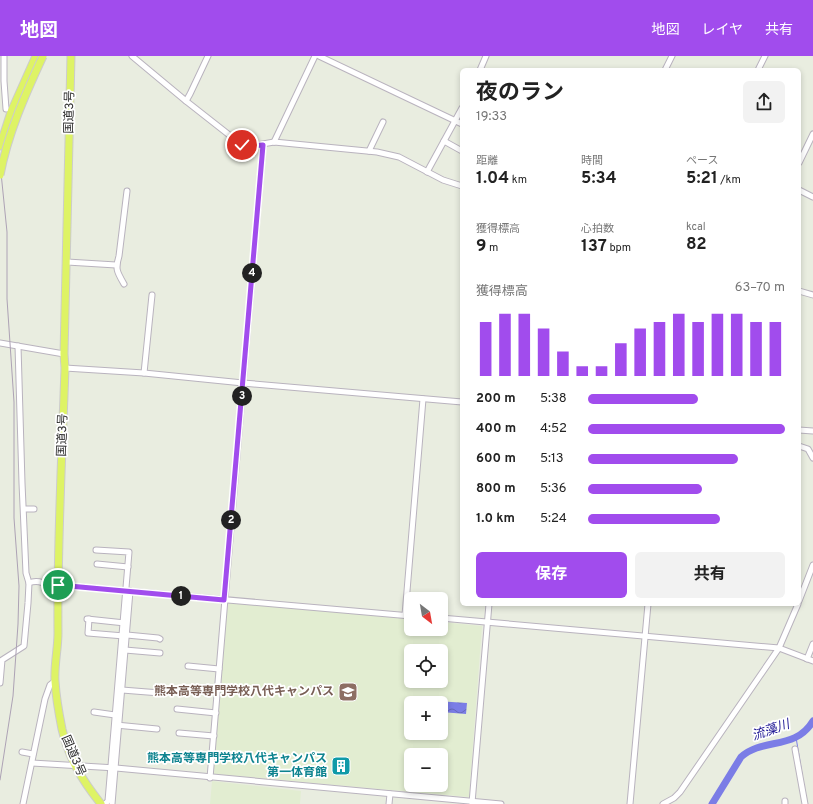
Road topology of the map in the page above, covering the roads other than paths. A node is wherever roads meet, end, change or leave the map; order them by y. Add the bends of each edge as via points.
1 (4, 56) edge
2 (43, 56) edge
3 (71, 56) edge
4 (132, 56) edge
5 (208, 56) edge
6 (316, 56) edge
7 (319, 56) edge
8 (486, 56) edge
9 (672, 56) edge
10 (765, 56) edge
11 (35, 57) edge
12 (481, 68) edge
13 (666, 68) edge
14 (759, 68) edge
15 (186, 101) junction
16 (6, 109) dead end
17 (460, 112) edge
18 (456, 121) junction
19 (382, 122) dead end
20 (460, 123) edge
21 (813, 134) edge
22 (444, 141) junction
23 (274, 142) junction
24 (263, 145) junction
25 (0, 146) edge
26 (460, 150) edge
27 (369, 151) junction
28 (801, 159) edge
29 (427, 172) junction
30 (0, 175) edge
31 (460, 185) edge
32 (127, 191) dead end
33 (801, 191) edge
34 (813, 197) edge
35 (67, 262) junction
36 (116, 265) junction
37 (124, 284) dead end
38 (801, 292) edge
39 (152, 295) dead end
40 (813, 295) edge
41 (0, 343) edge
42 (18, 346) junction
43 (64, 354) junction
44 (65, 368) junction
45 (144, 373) junction
46 (243, 383) junction
47 (423, 399) junction
48 (460, 402) edge
49 (801, 430) edge
50 (813, 431) edge
51 (801, 447) edge
52 (813, 458) edge
53 (24, 509) junction
54 (34, 510) dead end
55 (96, 550) dead end
56 (97, 564) dead end
57 (813, 565) edge
58 (128, 567) junction
59 (29, 583) junction
60 (58, 589) junction
61 (128, 591) junction
62 (407, 592) edge
63 (801, 596) edge
64 (224, 600) junction
65 (489, 606) edge
66 (648, 606) edge
67 (797, 606) edge
68 (404, 615) edge
69 (448, 619) edge
70 (488, 622) junction
71 (125, 623) junction
72 (125, 636) junction
73 (645, 636) junction
74 (160, 639) dead end
75 (813, 644) edge
76 (779, 648) junction
77 (125, 650) junction
78 (160, 653) dead end
79 (807, 658) junction
80 (813, 661) edge
81 (188, 666) dead end
82 (219, 669) junction
83 (55, 680) junction
84 (0, 683) edge
85 (122, 690) junction
86 (160, 693) dead end
87 (118, 705) junction
88 (177, 709) dead end
89 (94, 712) dead end
90 (216, 713) junction
91 (115, 715) junction
92 (117, 725) junction
93 (157, 729) dead end
94 (179, 733) dead end
95 (214, 736) junction
96 (795, 749) dead end
97 (22, 752) dead end
98 (34, 754) junction
99 (32, 763) junction
100 (74, 766) junction
101 (113, 768) junction
102 (210, 778) junction
103 (390, 794) junction
104 (108, 802) edge
105 (472, 803) edge
106 (23, 804) edge
107 (389, 804) edge
108 (501, 804) edge
109 (630, 804) edge
110 (664, 804) edge
111 (805, 804) edge

1 - 16 street
2 - 30 highway, bridge via 17,114
3 - 35 highway, 国道3号
4 - 15 street
5 - 15 street
6 - 23 street
7 - 18 street
8 - 12 street
9 - 13 street
10 - 14 street
11 - 25 highway via 11,112
15 - 24 street via 242,145
17 - 18 street
18 - 20 street
18 - 22 street
19 - 27 street
21 - 28 street
22 - 26 street
22 - 29 street
23 - 24 street
23 - 27 street
24 - 46 street
27 - 29 street via 399,157
29 - 31 street
32 - 36 street
33 - 34 street
35 - 36 street
35 - 43 highway, 国道3号
36 - 37 street
38 - 40 street
39 - 45 street
41 - 42 street
42 - 43 street
42 - 53 street
43 - 44 highway, 国道3号
44 - 45 street
44 - 60 highway, 国道3号
45 - 46 street
46 - 47 street
46 - 64 street
47 - 48 street
47 - 62 street
49 - 50 street
51 - 52 street via 808,449
53 - 54 street
53 - 59 street via 26,573
55 - 58 street via 129,552
56 - 58 street
57 - 63 street
58 - 61 street
59 - 60 street via 34,580 40,581
59 - 84 street via 24,646 2,660
60 - 61 street
60 - 83 highway, 国道3号
61 - 64 street
61 - 71 street
64 - 68 street
64 - 82 street
65 - 70 street
66 - 73 street
67 - 76 street
69 - 70 street
70 - 73 street
70 - 105 street
71 - 72 street
71 - 72 street via 87,619 88,633
72 - 74 street
72 - 77 street
72 - 87 street
73 - 76 street
73 - 109 street
75 - 79 street
76 - 79 street
76 - 110 street via 680,792
77 - 78 street
77 - 85 street
79 - 80 street
81 - 82 street
82 - 90 street
83 - 98 street via 50,685 45,699
83 - 100 highway, 国道3号 via 62,731
85 - 86 street
85 - 87 street
87 - 91 street
87 - 92 street
88 - 90 street
89 - 91 street
90 - 95 street
91 - 92 street
92 - 93 street
92 - 101 street
94 - 95 street
95 - 102 street
96 - 111 street
97 - 98 street
98 - 99 street
99 - 100 street
99 - 106 street
100 - 101 street
100 - 104 highway, 国道3号 via 84,783
101 - 102 street
101 - 104 street
102 - 103 street
103 - 105 street
103 - 107 street
105 - 108 street

